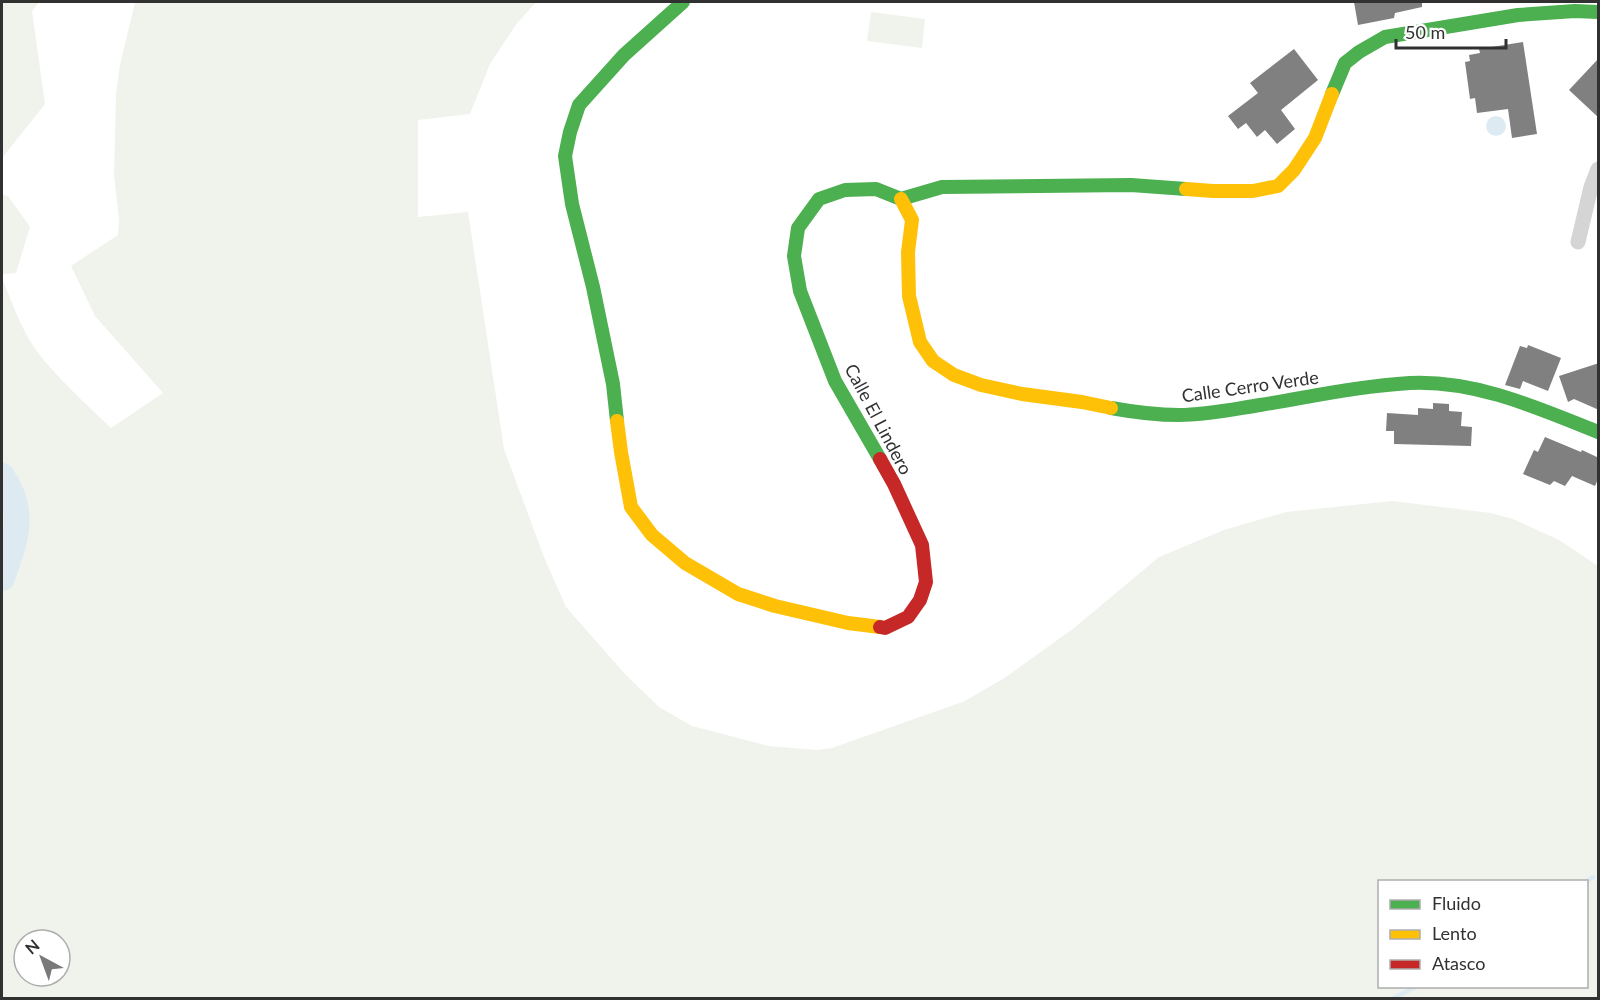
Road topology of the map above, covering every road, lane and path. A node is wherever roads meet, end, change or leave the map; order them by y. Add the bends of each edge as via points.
1 (683, 2) edge
2 (1599, 12) edge
3 (1599, 169) edge
4 (901, 199) junction
5 (1578, 242) dead end
6 (1599, 432) edge

1 - 4 street, Calle El Lindero via 624,55 579,105 565,156 572,204 613,384 631,507 652,535 685,563 738,594 816,616 885,628 908,617 920,600 926,582 922,545 894,484 835,381 800,291 794,256 798,228 819,199 844,190 876,189
2 - 4 street via 1518,15 1385,37 1346,63 1315,138 1278,186 1253,191 1131,185 942,187
3 - 5 street
4 - 6 street, Calle Cerro Verde via 912,220 909,296 920,342 933,362 981,385 1137,413 1180,415 1380,386 1466,386

